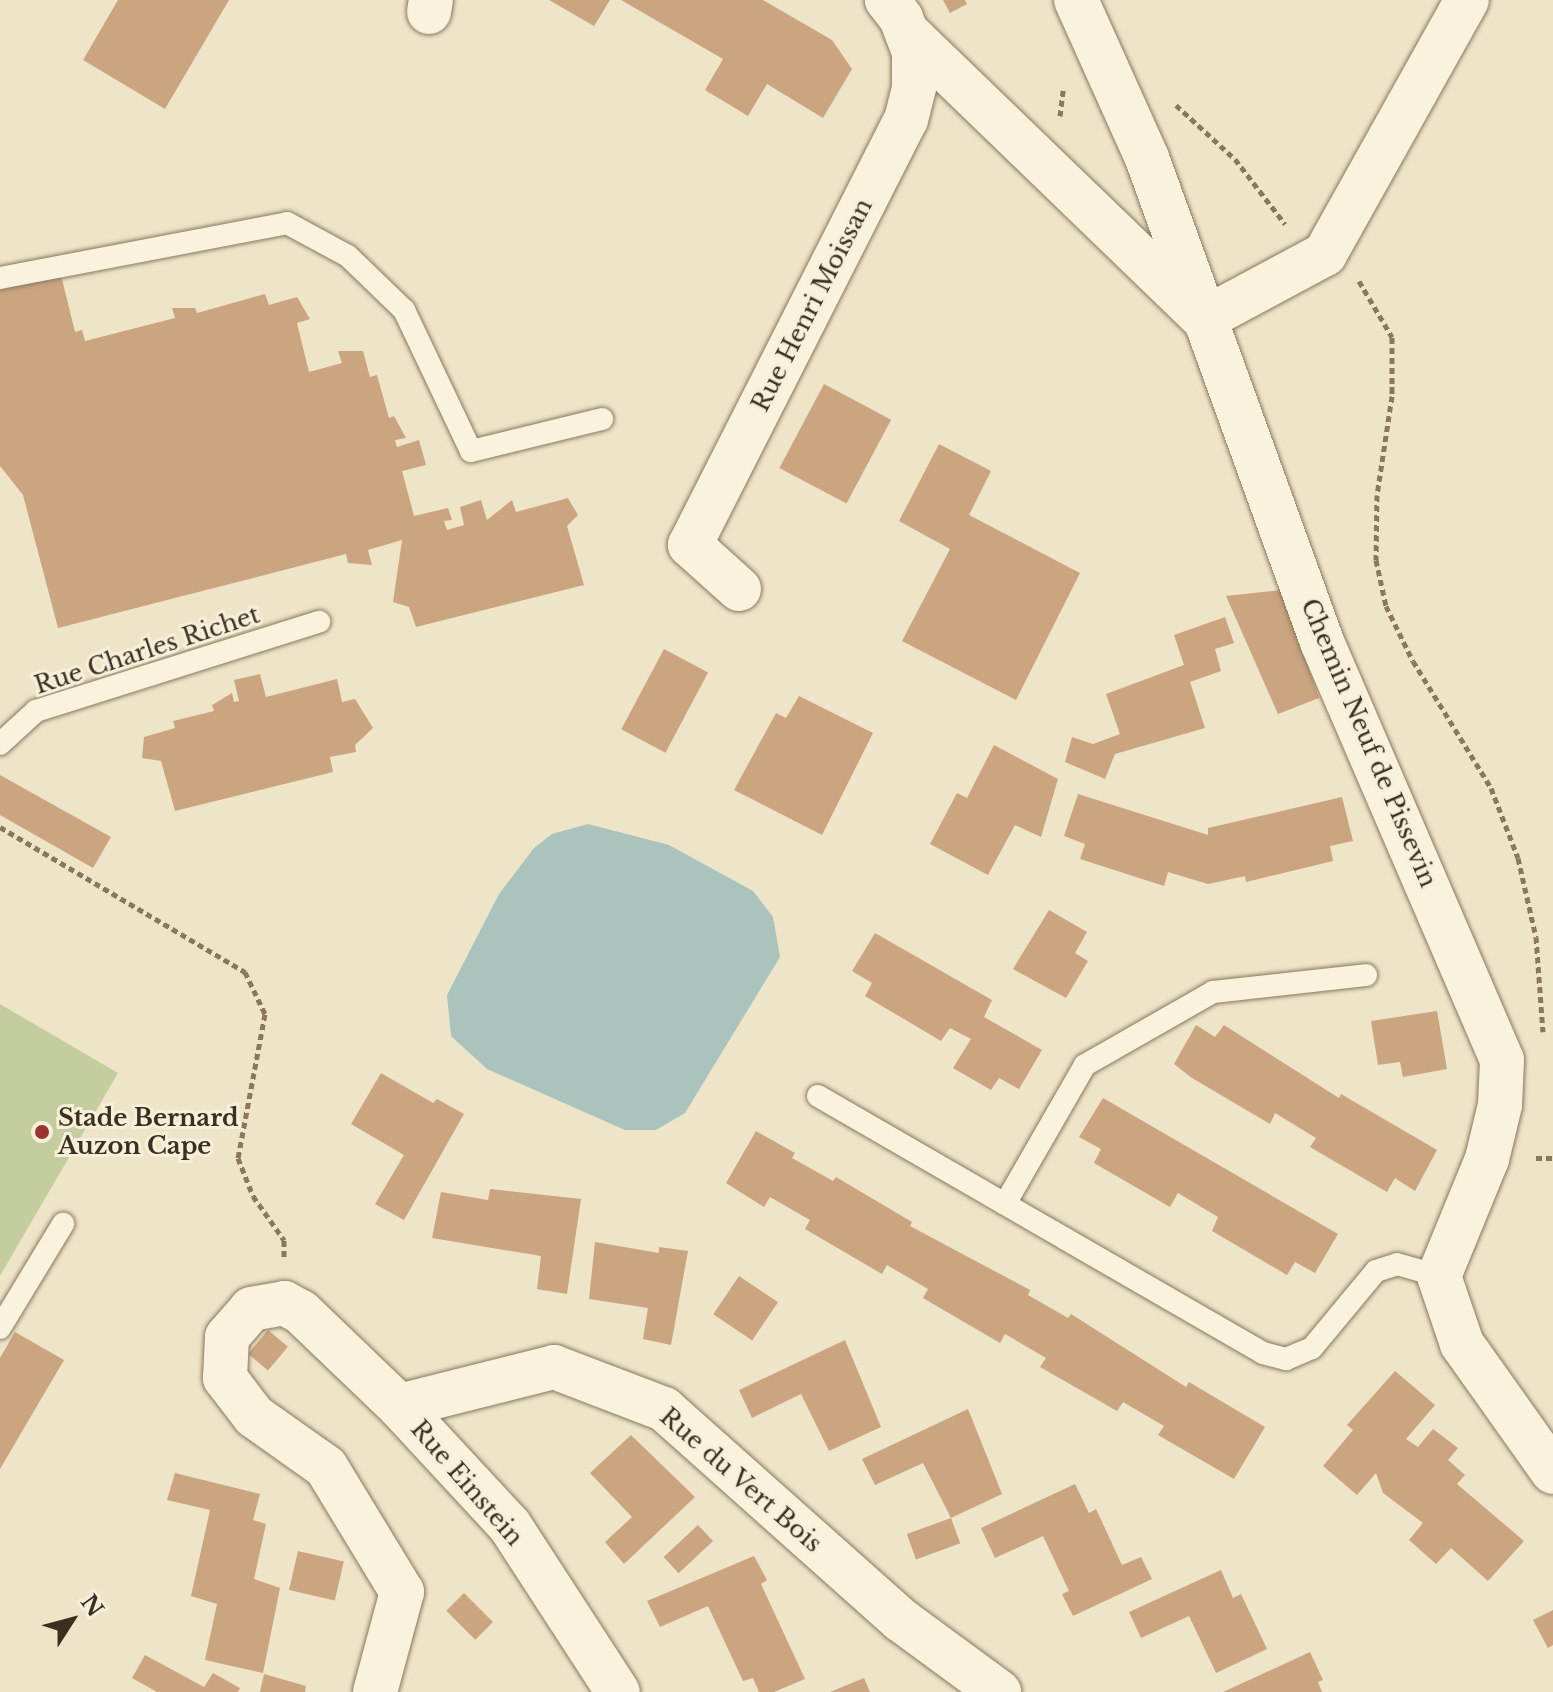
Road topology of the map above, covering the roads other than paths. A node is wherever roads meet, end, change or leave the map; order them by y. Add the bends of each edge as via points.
1 (1076, 0) edge
2 (1467, 0) edge
3 (898, 17) edge
4 (0, 278) edge
5 (1204, 319) junction
6 (602, 419) dead end
7 (739, 589) dead end
8 (319, 622) dead end
9 (0, 744) edge
10 (1366, 975) dead end
11 (818, 1096) dead end
12 (1005, 1204) junction
13 (63, 1224) dead end
14 (1439, 1276) junction
15 (0, 1328) edge
16 (399, 1406) junction
17 (1553, 1472) edge
18 (375, 1692) edge
19 (618, 1692) edge
20 (999, 1692) edge

1 - 5 street, Chemin Neuf de Pissevin via 1147,158
2 - 5 street via 1325,254
3 - 5 street
3 - 7 street, Rue Henri Moissan via 916,69 906,120 690,545
4 - 6 lane via 287,223 348,256 404,310 471,451
5 - 14 street, Chemin Neuf de Pissevin via 1322,642 1502,1060 1500,1105 1487,1159
8 - 9 lane, Rue Charles Richet via 36,711
10 - 12 lane via 1213,992 1085,1065
11 - 12 lane
12 - 14 lane via 1263,1353 1286,1359 1312,1348 1376,1271 1397,1264
13 - 15 lane
14 - 17 street via 1462,1344
16 - 18 street, Rue Einstein via 301,1312 284,1303 251,1309 227,1337 225,1378 254,1416 326,1467 402,1592
16 - 19 street, Rue Einstein via 510,1526
16 - 20 street, Rue du Vert Bois via 554,1367 664,1409 901,1620

